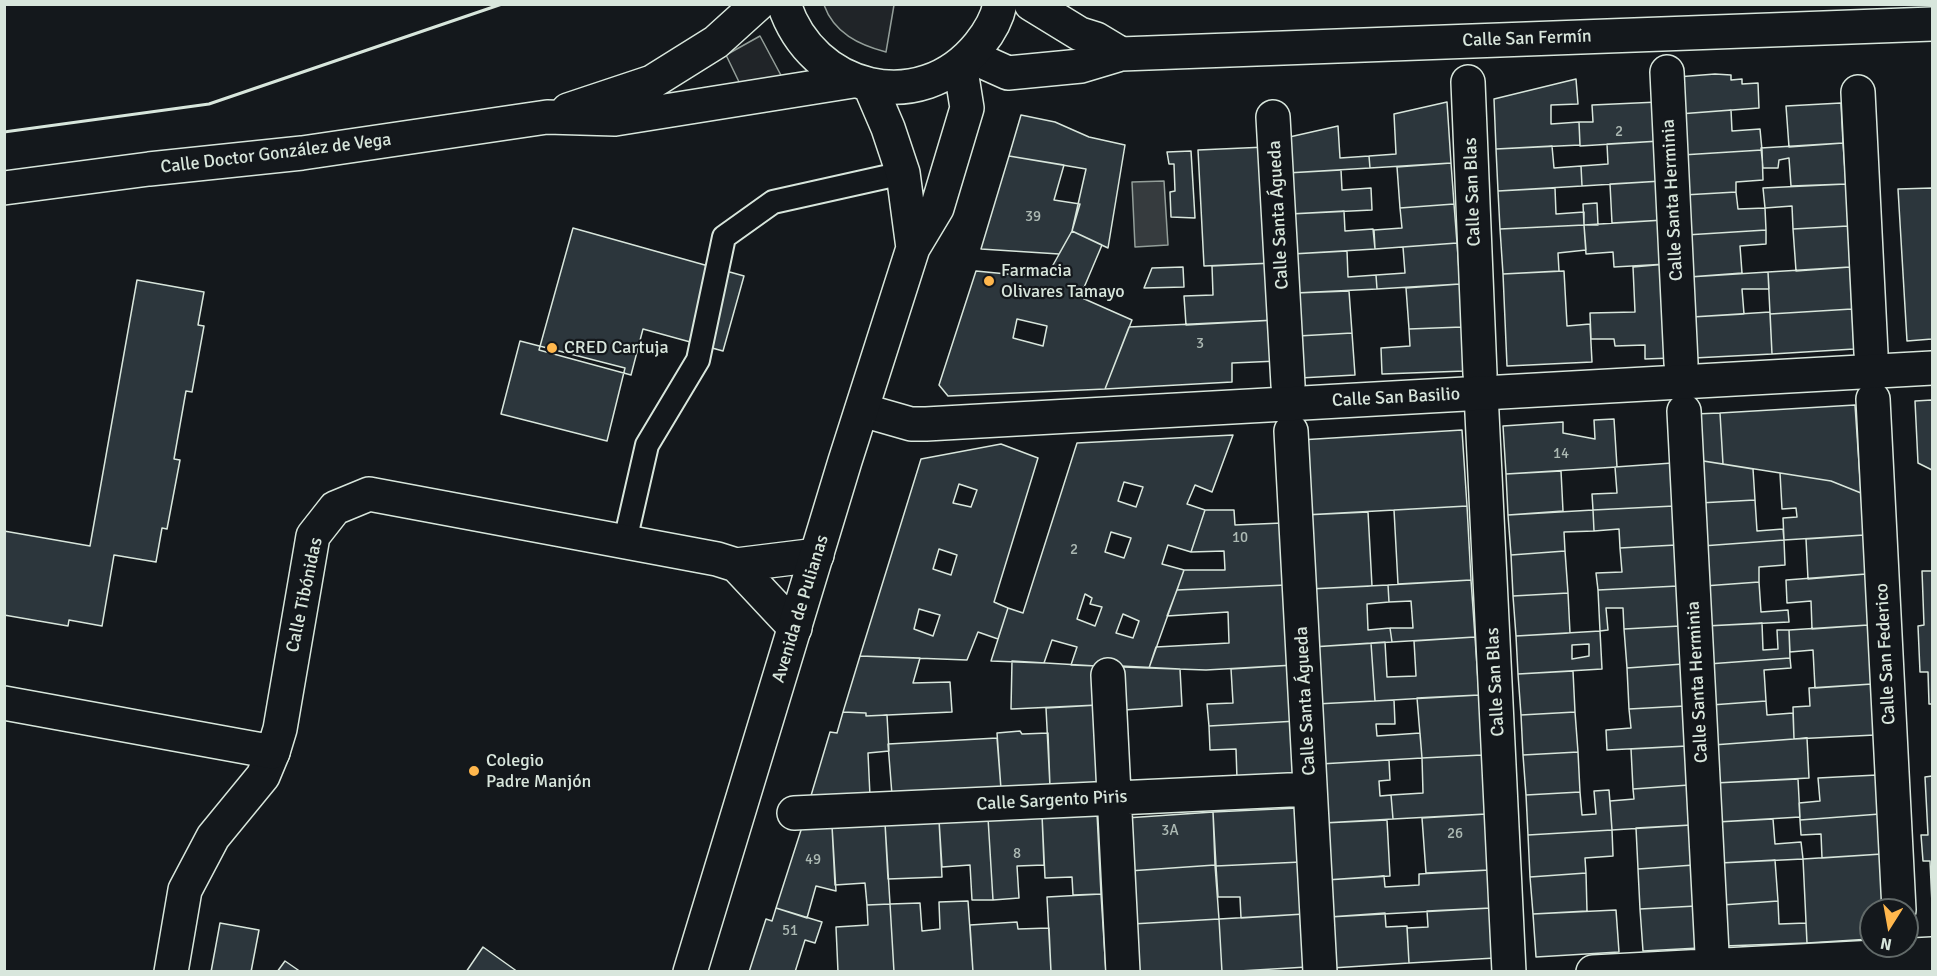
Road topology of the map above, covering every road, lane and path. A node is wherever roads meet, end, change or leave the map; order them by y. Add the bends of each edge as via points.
1 (758, 4) edge
2 (784, 4) edge
3 (1000, 4) edge
4 (1030, 4) edge
5 (1932, 24) edge
6 (1120, 54) junction
7 (965, 60) junction
8 (1667, 72) dead end
9 (1468, 82) dead end
10 (862, 83) junction
11 (1858, 92) dead end
12 (547, 117) junction
13 (1273, 117) dead end
14 (903, 172) junction
15 (4, 188) edge
16 (913, 248) junction
17 (1871, 353) dead end
18 (1681, 363) dead end
19 (1932, 368) edge
20 (1481, 384) junction
21 (1288, 385) dead end
22 (1873, 399) dead end
23 (862, 410) junction
24 (1684, 411) dead end
25 (1291, 431) dead end
26 (625, 541) junction
27 (817, 555) junction
28 (736, 565) junction
29 (795, 628) junction
30 (1108, 675) dead end
31 (4, 703) edge
32 (273, 752) junction
33 (1311, 789) junction
34 (1114, 798) junction
35 (794, 813) dead end
36 (1898, 898) edge
37 (1712, 953) dead end
38 (1932, 954) edge
39 (171, 972) edge
40 (690, 972) edge
41 (1123, 972) edge
42 (1320, 972) edge
43 (1509, 972) edge
44 (1593, 972) edge

1 - 12 street, Calle Doctor González de Vega via 716,42 652,82
2 - 10 street via 792,25 815,56 833,70
3 - 7 street via 988,34
4 - 6 street
5 - 6 street, Calle San Fermín
6 - 7 street, Calle San Fermín via 1081,66 1008,73
7 - 10 street, Calle Doctor González de Vega via 928,81 900,87
7 - 16 street, Avenida de Pulianas via 967,108 937,208
8 - 18 street, Calle Santa Herminia
9 - 20 street, Calle San Blas
10 - 12 street, Calle Doctor González de Vega via 615,119
10 - 14 street, Avenida de Pulianas via 888,128
11 - 17 street
12 - 15 street, Calle Doctor González de Vega via 302,153
13 - 21 street, Calle Santa Águeda
14 - 16 street, Avenida de Pulianas
14 - 26 lane via 773,202 724,237 698,360 647,445
16 - 23 street, Avenida de Pulianas
19 - 20 street, Calle San Basilio
20 - 23 street, Calle San Basilio via 926,424 910,424
20 - 43 street, Calle San Blas
22 - 36 street, Calle San Federico
23 - 27 street, Avenida de Pulianas
24 - 37 street, Calle Santa Herminia
25 - 33 street, Calle Santa Águeda
26 - 28 street, Calle Tibónidas
26 - 32 street, Calle Tibónidas via 369,494 334,508 313,536
27 - 28 street, Calle Tibónidas
27 - 29 street, Avenida de Pulianas
28 - 29 street
29 - 40 street, Avenida de Pulianas
30 - 34 street
31 - 32 street
32 - 39 street, Calle Tibónidas via 263,776 213,837 185,890
33 - 34 street, Calle Sargento Piris
33 - 42 street, Calle Santa Águeda
34 - 35 street, Calle Sargento Piris
34 - 41 street
38 - 44 street

